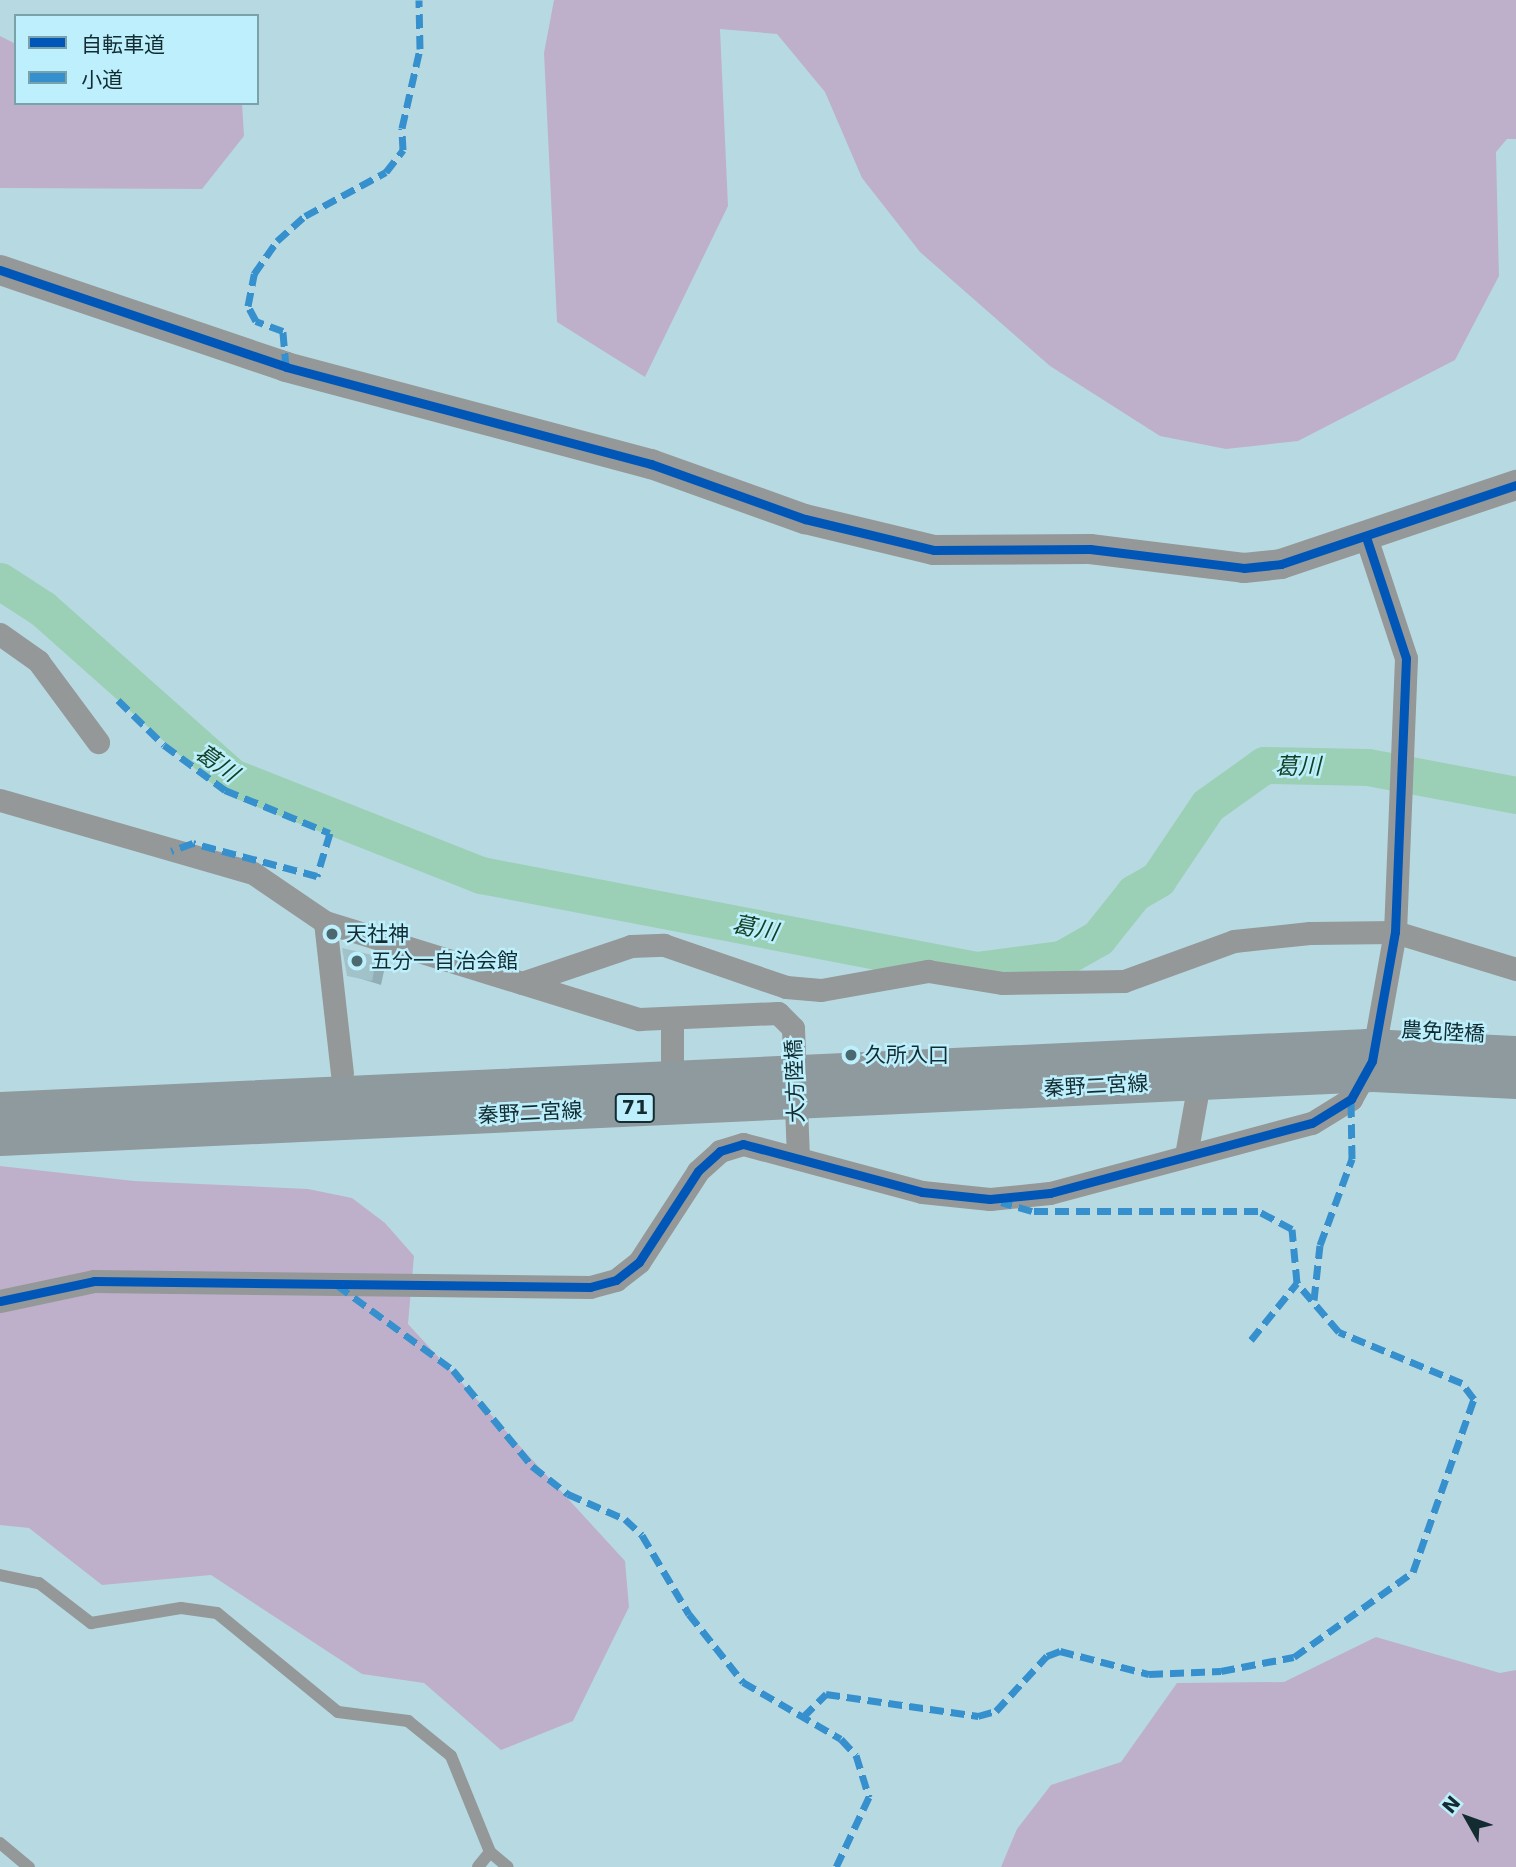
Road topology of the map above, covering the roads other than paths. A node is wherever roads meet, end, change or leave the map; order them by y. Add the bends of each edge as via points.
1 (0, 270) edge
2 (1516, 485) edge
3 (1367, 540) junction
4 (0, 634) edge
5 (98, 741) dead end
6 (0, 800) edge
7 (326, 922) junction
8 (1395, 932) junction
9 (1516, 969) edge
10 (523, 984) junction
11 (672, 1019) junction
12 (1516, 1054) edge
13 (1242, 1066) junction
14 (1202, 1068) junction
15 (342, 1073) dead end
16 (672, 1080) junction
17 (1516, 1080) edge
18 (0, 1110) edge
19 (23, 1128) edge
20 (798, 1152) junction
21 (1186, 1155) junction
22 (0, 1301) edge
23 (0, 1575) edge
24 (0, 1843) edge
25 (490, 1852) junction
26 (29, 1867) edge
27 (478, 1867) edge
28 (508, 1867) edge

1 - 3 street via 286,367 651,464 805,519 895,543 934,550 1126,551 1244,568
2 - 3 street
3 - 8 street via 1406,658
4 - 5 street via 38,661
6 - 7 street, 大方陸橋 via 253,873
7 - 10 street, 大方陸橋
7 - 15 street
8 - 9 street
8 - 10 street via 1234,941 1124,981 1003,983 928,971 821,990 786,986 664,945 631,946
8 - 21 street via 1372,1061 1351,1099 1312,1123
10 - 11 street, 大方陸橋 via 639,1019
11 - 16 street
11 - 20 street, 大方陸橋 via 778,1013 793,1028
12 - 13 main road, 農免陸橋 / 71 via 1414,1047
13 - 14 main road, 秦野二宮線 / 71
13 - 17 main road, 農免陸橋 / 71
14 - 16 main road, 秦野二宮線 / 71
14 - 19 main road, 秦野二宮線 / 71
14 - 21 street
16 - 19 main road, 秦野二宮線 / 71
18 - 19 main road, 71
20 - 21 street via 922,1192 989,1199 1050,1193
20 - 22 street via 743,1144 720,1151 698,1171 639,1262 616,1280 590,1287 107,1281
23 - 25 lane via 38,1583 91,1623 181,1608 217,1613 338,1712 408,1721 451,1756
24 - 26 lane
25 - 27 lane
25 - 28 lane

